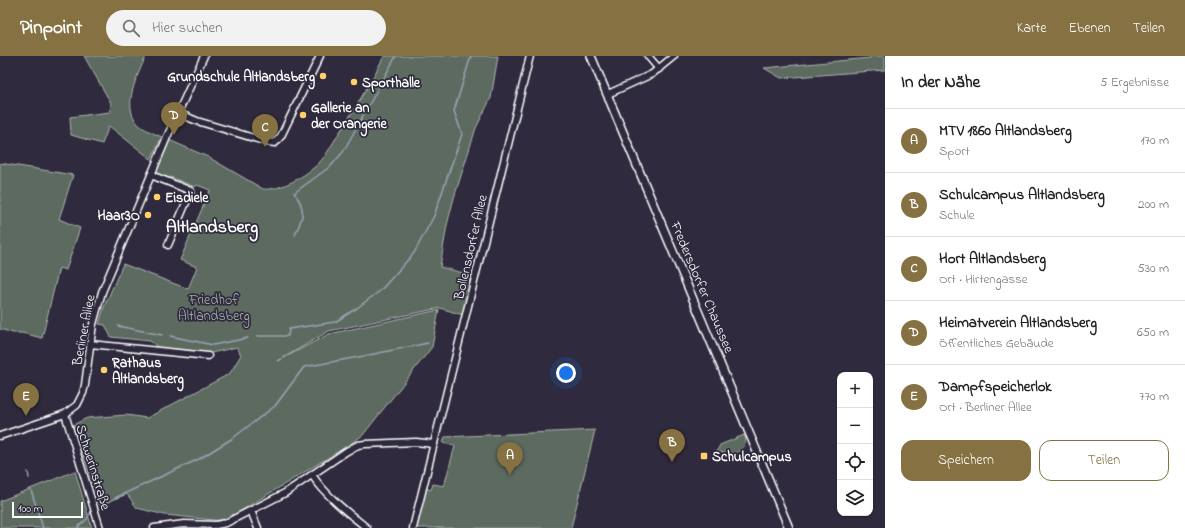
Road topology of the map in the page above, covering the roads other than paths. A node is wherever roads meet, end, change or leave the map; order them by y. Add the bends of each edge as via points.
1 (204, 56) edge
2 (320, 56) edge
3 (530, 56) edge
4 (592, 56) edge
5 (648, 56) edge
6 (674, 56) edge
7 (659, 69) junction
8 (608, 94) junction
9 (178, 113) junction
10 (151, 175) junction
11 (168, 245) dead end
12 (90, 344) junction
13 (208, 356) dead end
14 (64, 414) junction
15 (0, 436) edge
16 (434, 444) junction
17 (312, 475) junction
18 (251, 511) junction
19 (100, 528) edge
20 (154, 528) edge
21 (258, 528) edge
22 (367, 528) edge
23 (413, 528) edge
24 (789, 528) edge

1 - 9 street, Berliner Allee
2 - 9 street via 275,143 197,121
3 - 16 street, Bollensdorfer Allee
4 - 8 main road, Fredersdorfer Chaussee
5 - 7 street
6 - 7 street
7 - 8 street
8 - 24 main road, Fredersdorfer Chaussee
9 - 10 street, Berliner Allee
10 - 11 street via 190,192
10 - 12 street, Berliner Allee via 102,292
12 - 13 street
12 - 14 street, Berliner Allee via 83,393 77,405
14 - 15 street, Berliner Allee
14 - 19 street, Schwerinstraße
16 - 17 street via 416,442 358,445
16 - 23 street, Bollensdorfer Allee
17 - 18 street
17 - 22 street via 324,490
18 - 20 street via 222,524 184,524
18 - 21 street

